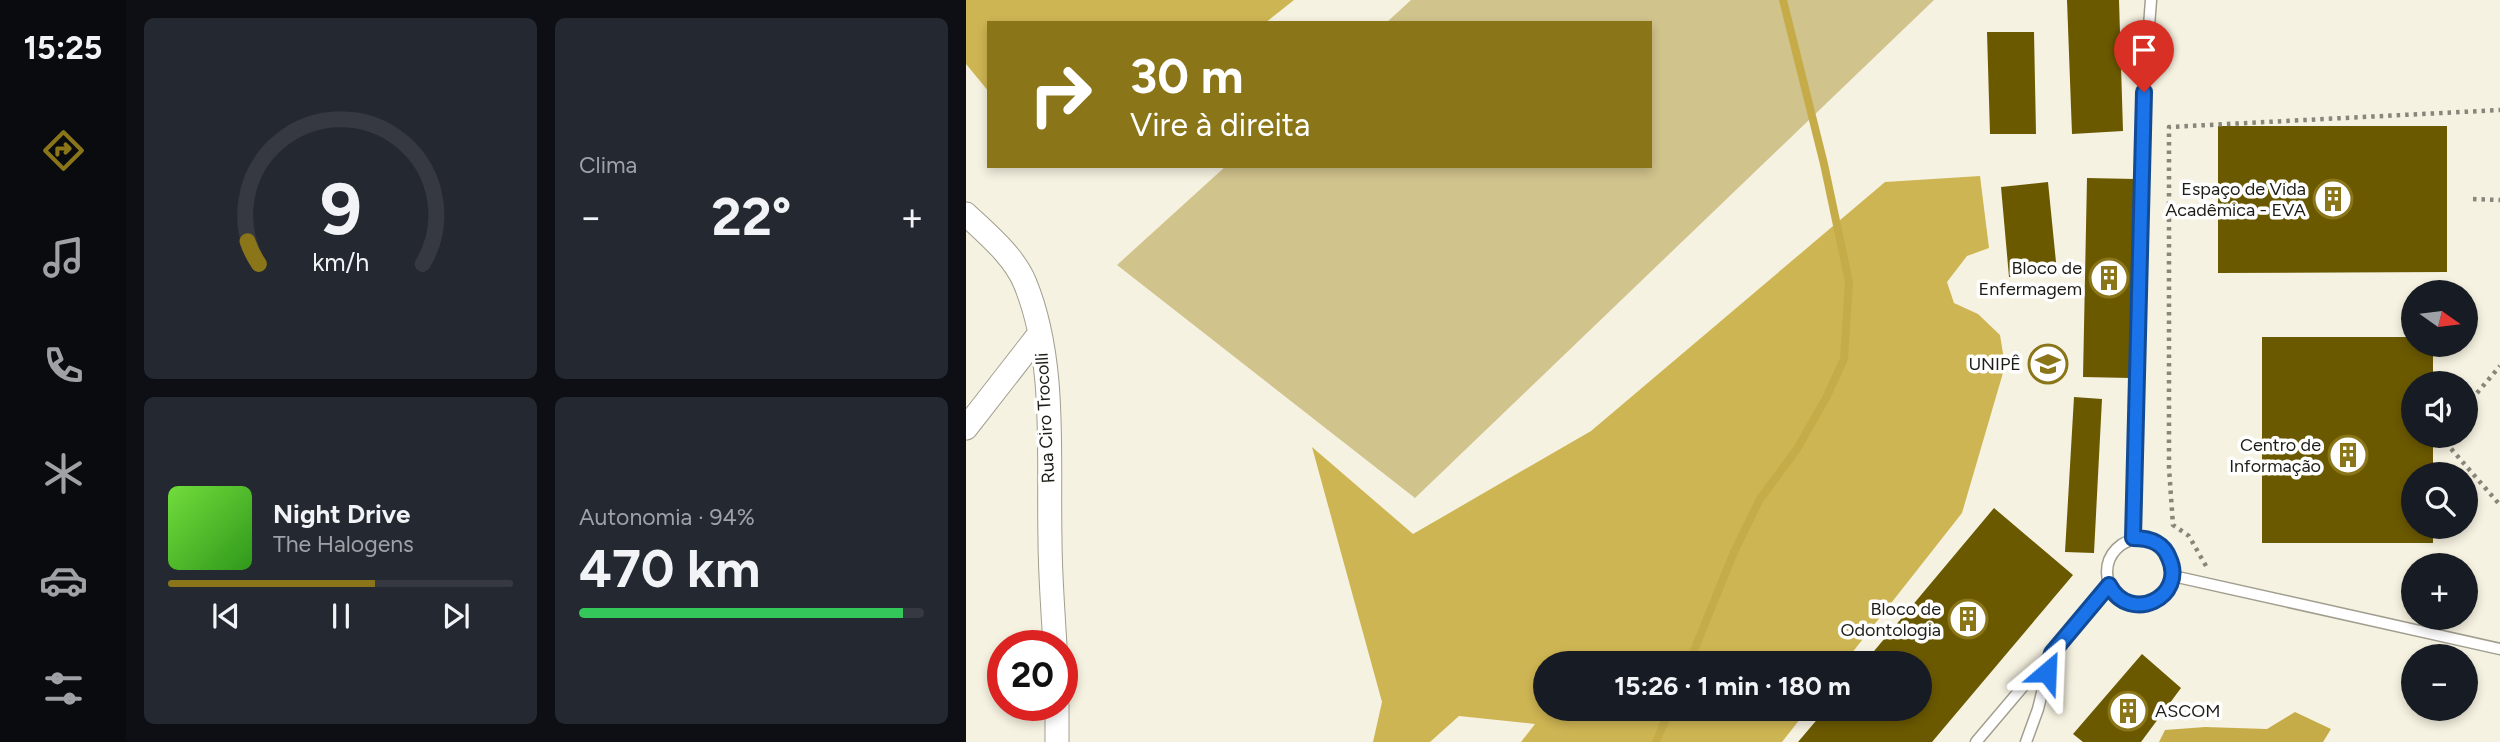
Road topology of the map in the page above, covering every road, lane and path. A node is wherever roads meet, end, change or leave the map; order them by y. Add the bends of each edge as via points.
1 (2151, 0) edge
2 (2500, 110) edge
3 (2473, 199) dead end
4 (2500, 200) edge
5 (966, 215) edge
6 (1040, 333) junction
7 (2500, 366) edge
8 (2478, 392) edge
9 (966, 428) edge
10 (2450, 448) edge
11 (2500, 505) edge
12 (2133, 538) junction
13 (2208, 569) dead end
14 (2173, 576) junction
15 (2109, 585) junction
16 (1054, 630) edge
17 (2500, 649) edge
18 (2052, 653) junction
19 (1057, 721) edge
20 (1057, 742) edge
21 (1976, 742) edge
22 (2026, 742) edge

1 - 12 lane via 2144,92
2 - 13 path via 2169,127 2173,525 2189,536
3 - 4 path
5 - 6 street, Rua Ciro Trocolli via 999,245 1024,281
6 - 9 street
6 - 16 street, Rua Ciro Trocolli via 1049,422
7 - 8 path
10 - 11 path
12 - 14 lane via 2146,538 2166,551
12 - 15 lane via 2113,551 2106,572
14 - 15 lane via 2164,595 2144,605 2123,601
14 - 17 lane
15 - 18 lane
18 - 21 lane
18 - 22 lane
19 - 20 street

